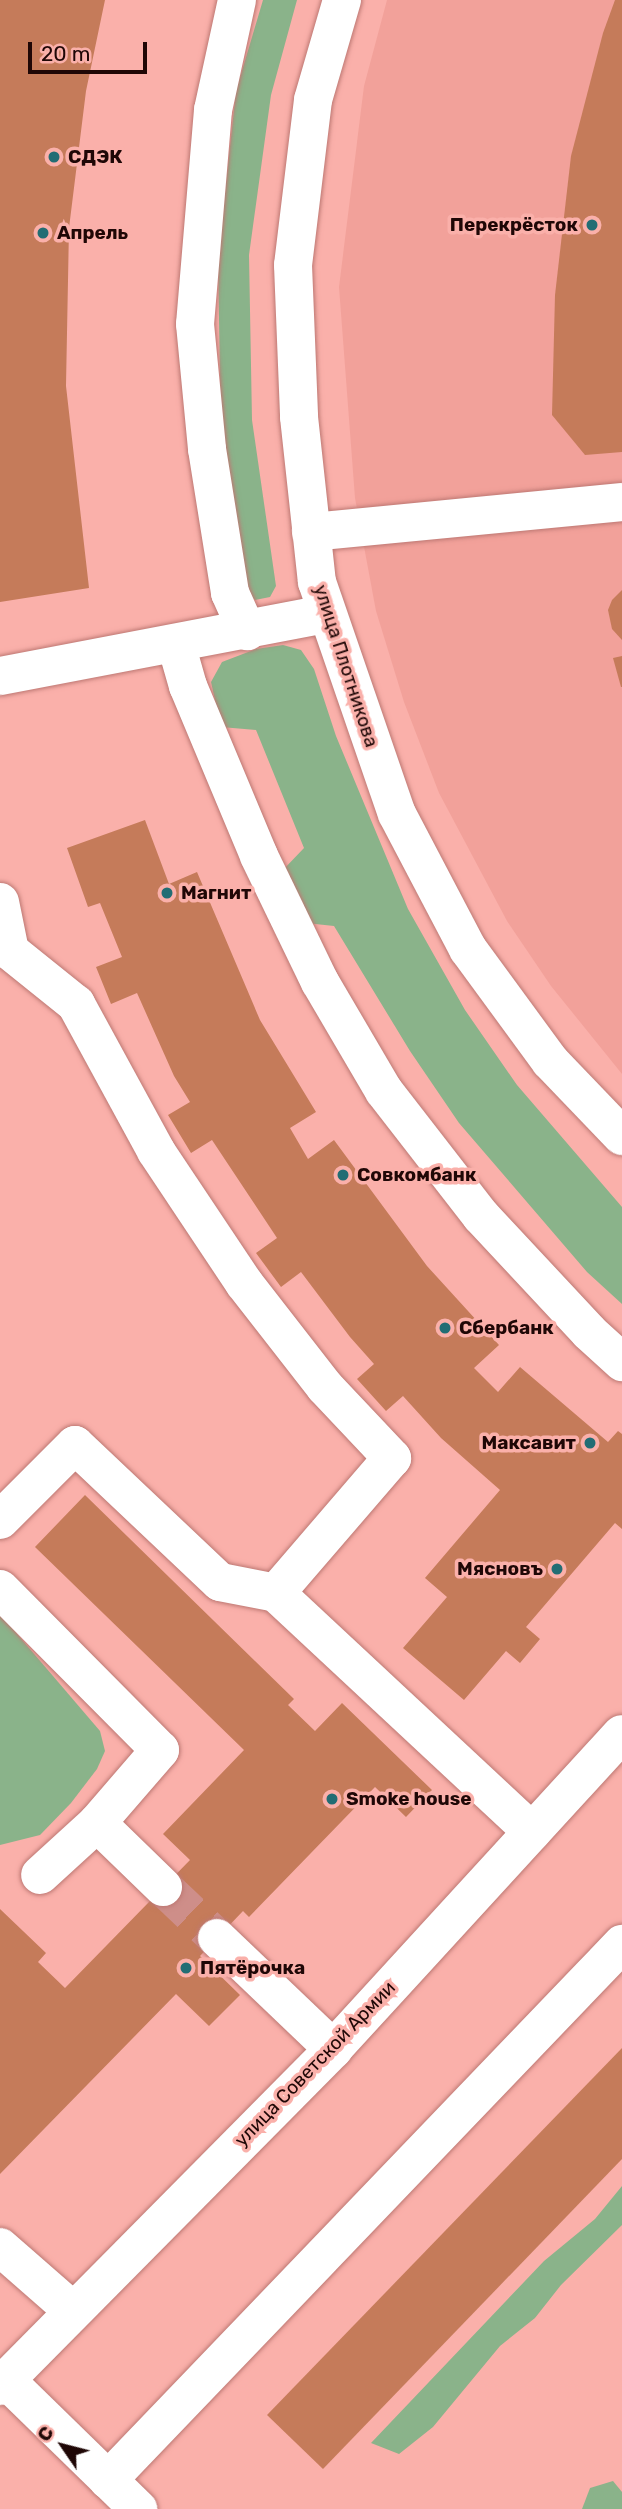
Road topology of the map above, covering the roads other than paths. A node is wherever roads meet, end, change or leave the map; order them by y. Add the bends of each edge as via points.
1 (237, 0) edge
2 (342, 0) edge
3 (622, 502) edge
4 (311, 533) junction
5 (326, 614) junction
6 (247, 631) junction
7 (176, 644) junction
8 (0, 676) edge
9 (0, 902) edge
10 (5, 952) edge
11 (622, 1136) edge
12 (622, 1362) edge
13 (0, 1520) edge
14 (0, 1589) edge
15 (276, 1593) junction
16 (622, 1734) edge
17 (97, 1823) junction
18 (532, 1832) junction
19 (40, 1875) dead end
20 (163, 1887) tunnel mouth
21 (217, 1938) tunnel mouth
22 (622, 1944) edge
23 (333, 2049) junction
24 (0, 2247) edge
25 (72, 2311) junction
26 (3, 2383) edge
27 (108, 2480) junction
28 (138, 2509) edge

1 - 6 street via 212,110 195,324 206,449 228,580
2 - 4 street, улица Плотникова via 313,100 293,265 299,417
3 - 4 street
4 - 5 street, улица Плотникова
5 - 6 street
5 - 11 street, улица Плотникова via 397,814 468,949 550,1061
6 - 7 street
7 - 8 street
7 - 12 street via 188,686 259,856 320,982 384,1091 481,1216
9 - 10 street
10 - 15 street via 76,1004 156,1152 244,1283 325,1387 392,1458
13 - 15 street via 75,1445 220,1582
14 - 17 street via 160,1750
15 - 18 street
16 - 18 street, улица Советской Армии
17 - 19 street
17 - 20 street
18 - 23 street, улица Советской Армии
21 - 23 street
22 - 27 street
23 - 25 street, улица Советской Армии
24 - 25 street
25 - 26 street, улица Советской Армии
26 - 27 street
27 - 28 street

